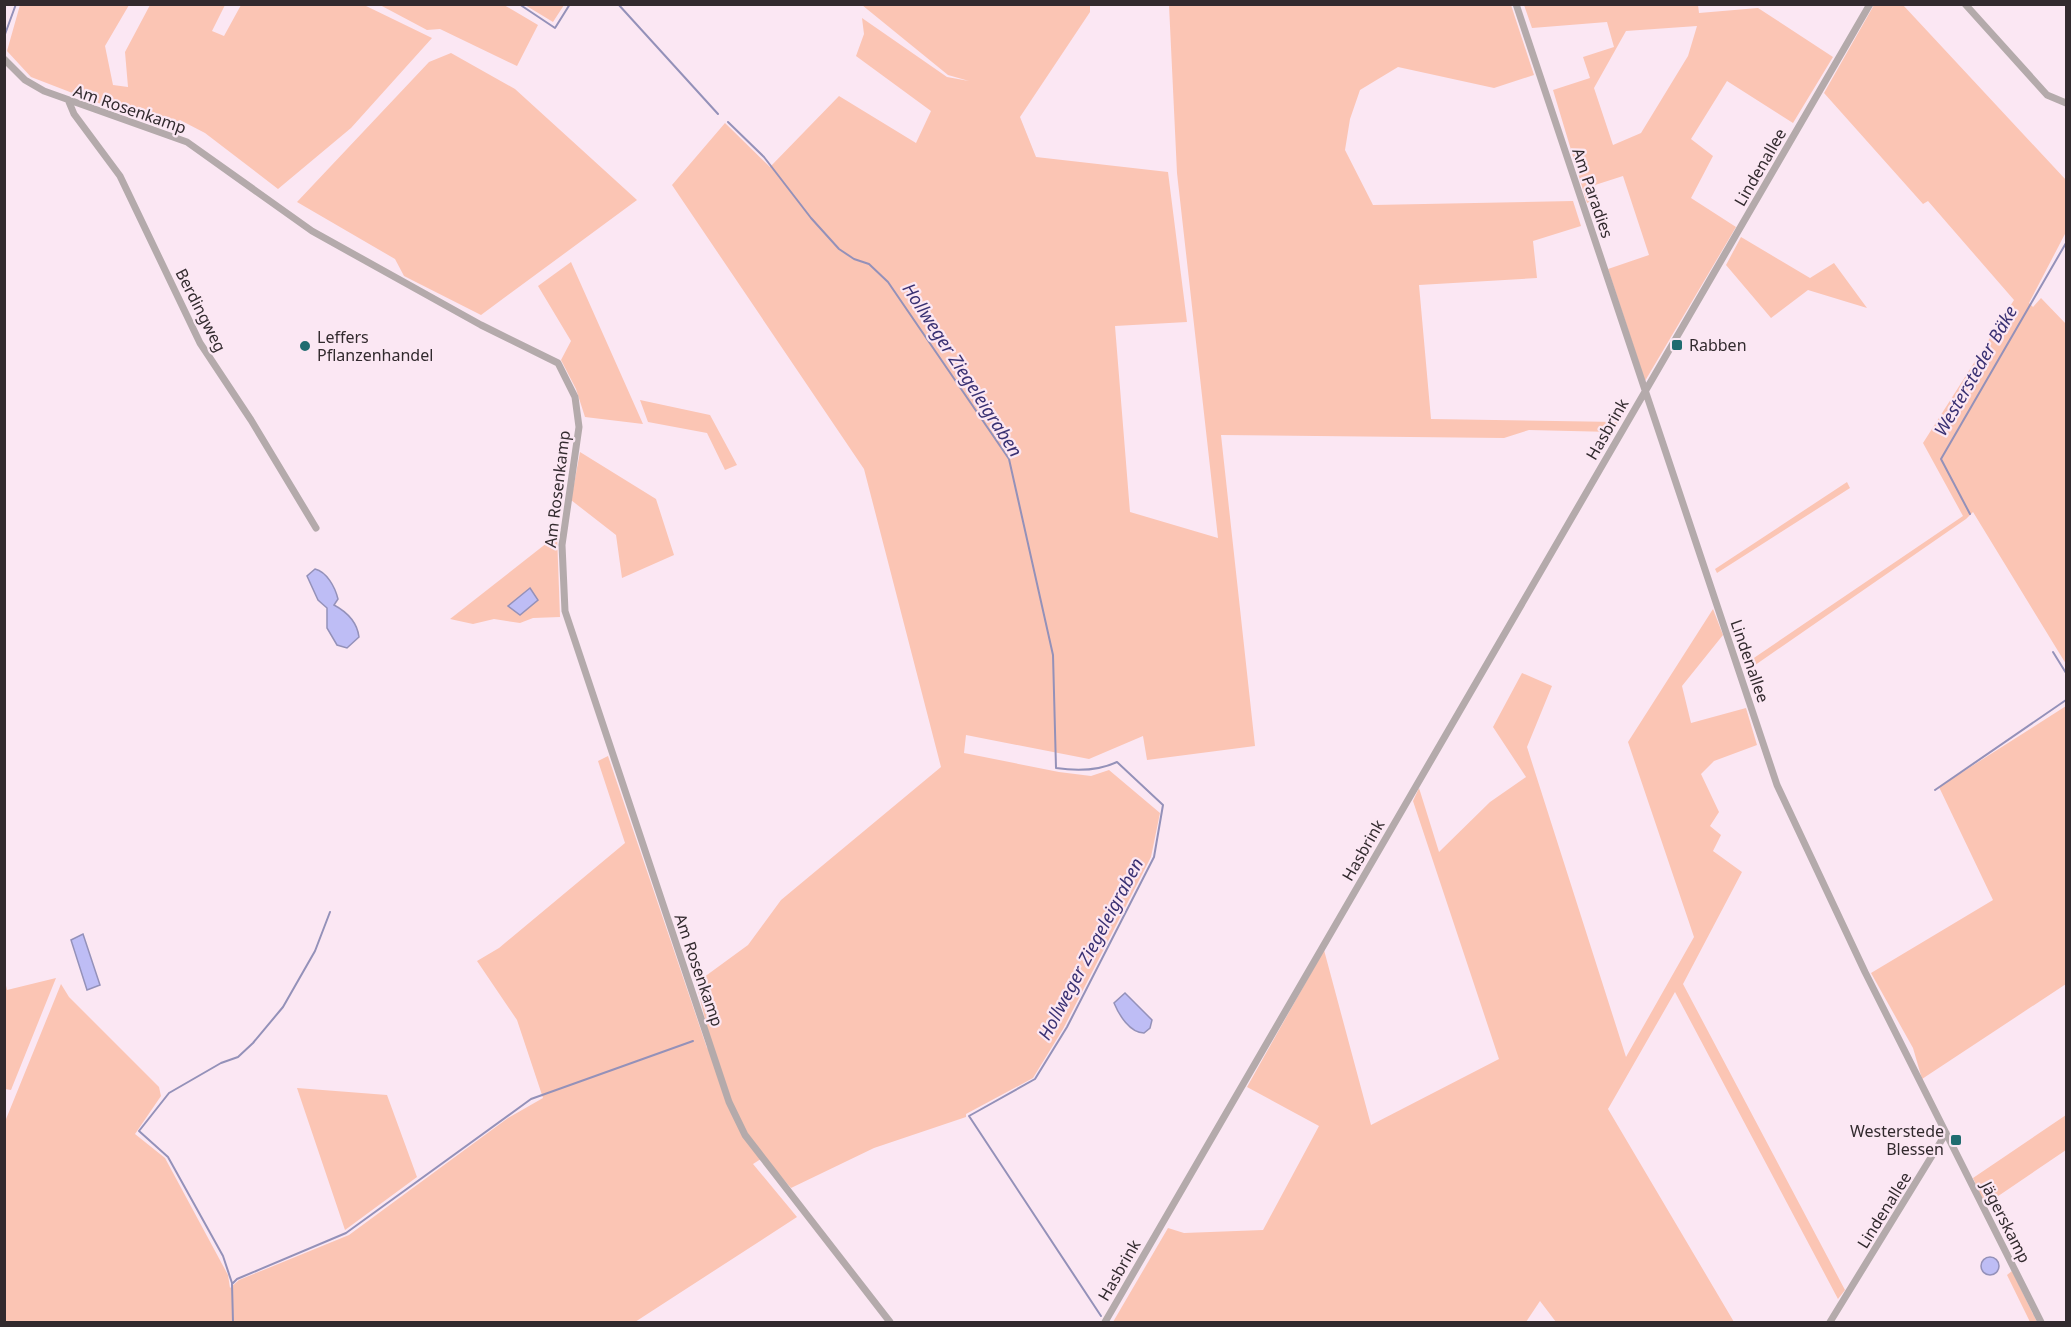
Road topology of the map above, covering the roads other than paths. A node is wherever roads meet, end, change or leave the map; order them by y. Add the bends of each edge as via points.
1 (1516, 4) edge
2 (1870, 4) edge
3 (1965, 4) edge
4 (4, 59) edge
5 (69, 102) junction
6 (2067, 103) edge
7 (1645, 391) junction
8 (316, 528) dead end
9 (1946, 1133) junction
10 (890, 1323) edge
11 (1105, 1323) edge
12 (1830, 1323) edge
13 (2041, 1323) edge

1 - 7 street, Am Paradies
2 - 7 street, Lindenallee
3 - 6 street via 2047,95
4 - 5 street, Am Rosenkamp via 25,80
5 - 8 street, Berdingweg via 120,176 200,343
5 - 10 street, Am Rosenkamp via 187,142 312,231 558,363 575,397 579,427 562,545 565,611 729,1102 745,1135
7 - 9 street, Lindenallee via 1777,785
7 - 11 street, Hasbrink
9 - 12 street, Lindenallee
9 - 13 street, Jägerskamp

